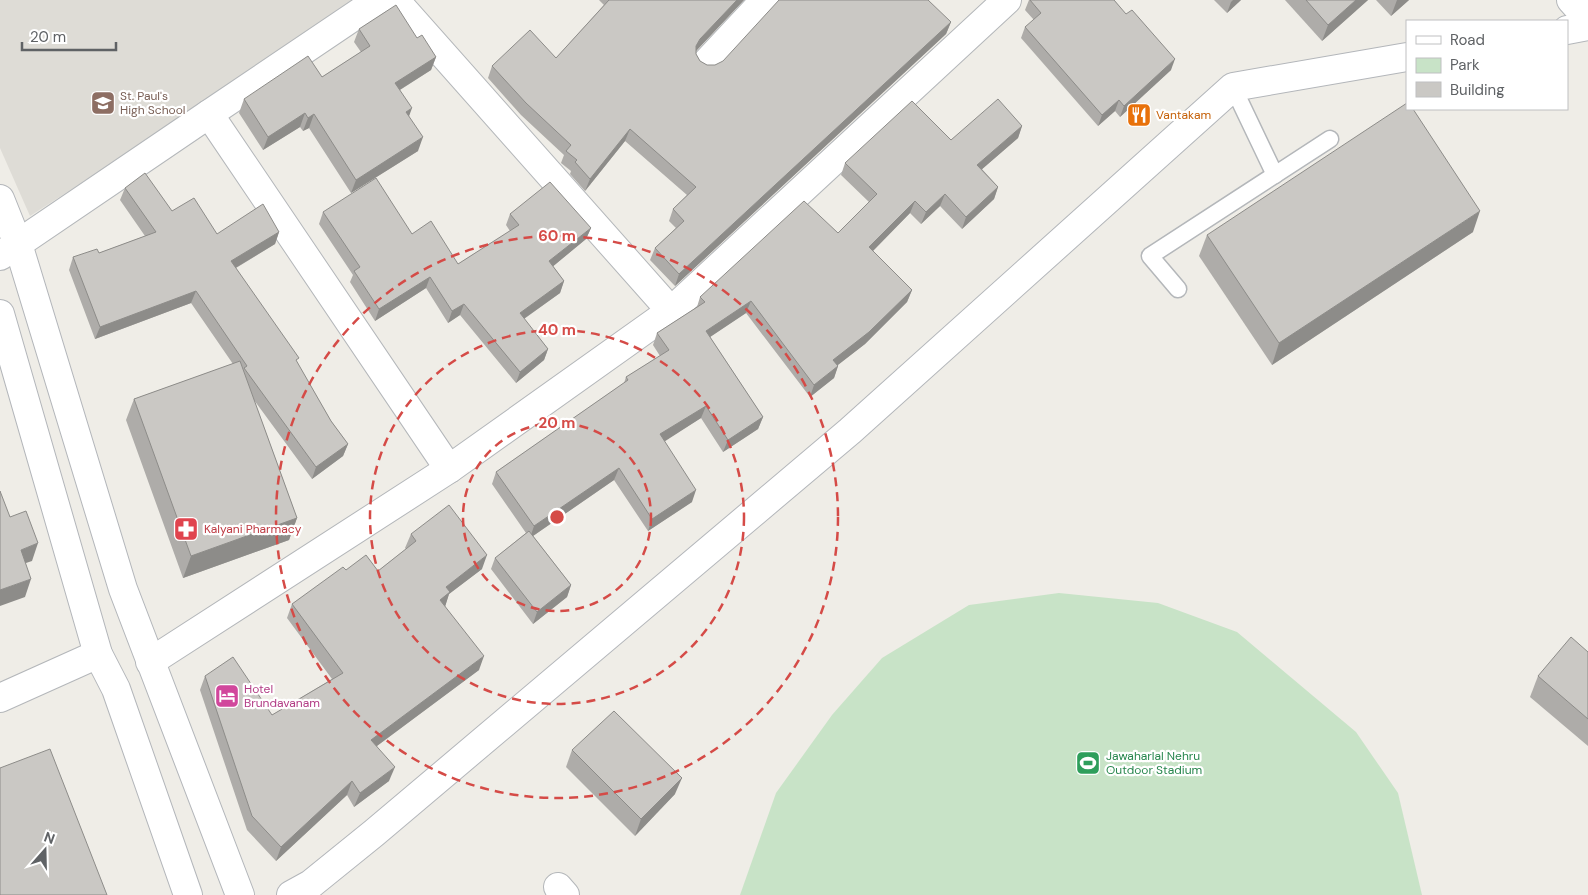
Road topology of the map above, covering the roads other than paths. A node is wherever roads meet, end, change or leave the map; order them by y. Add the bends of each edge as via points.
1 (378, 0) edge
2 (395, 0) edge
3 (765, 0) edge
4 (1007, 0) edge
5 (1571, 0) edge
6 (1588, 19) edge
7 (1588, 26) edge
8 (1568, 30) edge
9 (1406, 57) edge
10 (707, 62) dead end
11 (1233, 87) junction
12 (209, 114) junction
13 (1330, 139) dead end
14 (1275, 175) junction
15 (0, 198) edge
16 (9, 250) edge
17 (1178, 289) dead end
18 (672, 310) junction
19 (0, 314) edge
20 (448, 469) junction
21 (98, 654) junction
22 (150, 662) junction
23 (0, 698) edge
24 (188, 895) edge
25 (240, 895) edge
26 (291, 895) edge

1 - 12 street
2 - 18 street
3 - 10 street
4 - 18 street
5 - 6 street
7 - 8 street
9 - 11 street
11 - 14 lane
11 - 26 street via 850,430 374,833 311,884
12 - 16 street
12 - 20 street
13 - 14 lane
14 - 17 lane via 1150,256
15 - 16 street
16 - 22 street
18 - 20 street
19 - 21 street
20 - 22 street
21 - 23 street
21 - 24 street via 116,689
22 - 25 street

